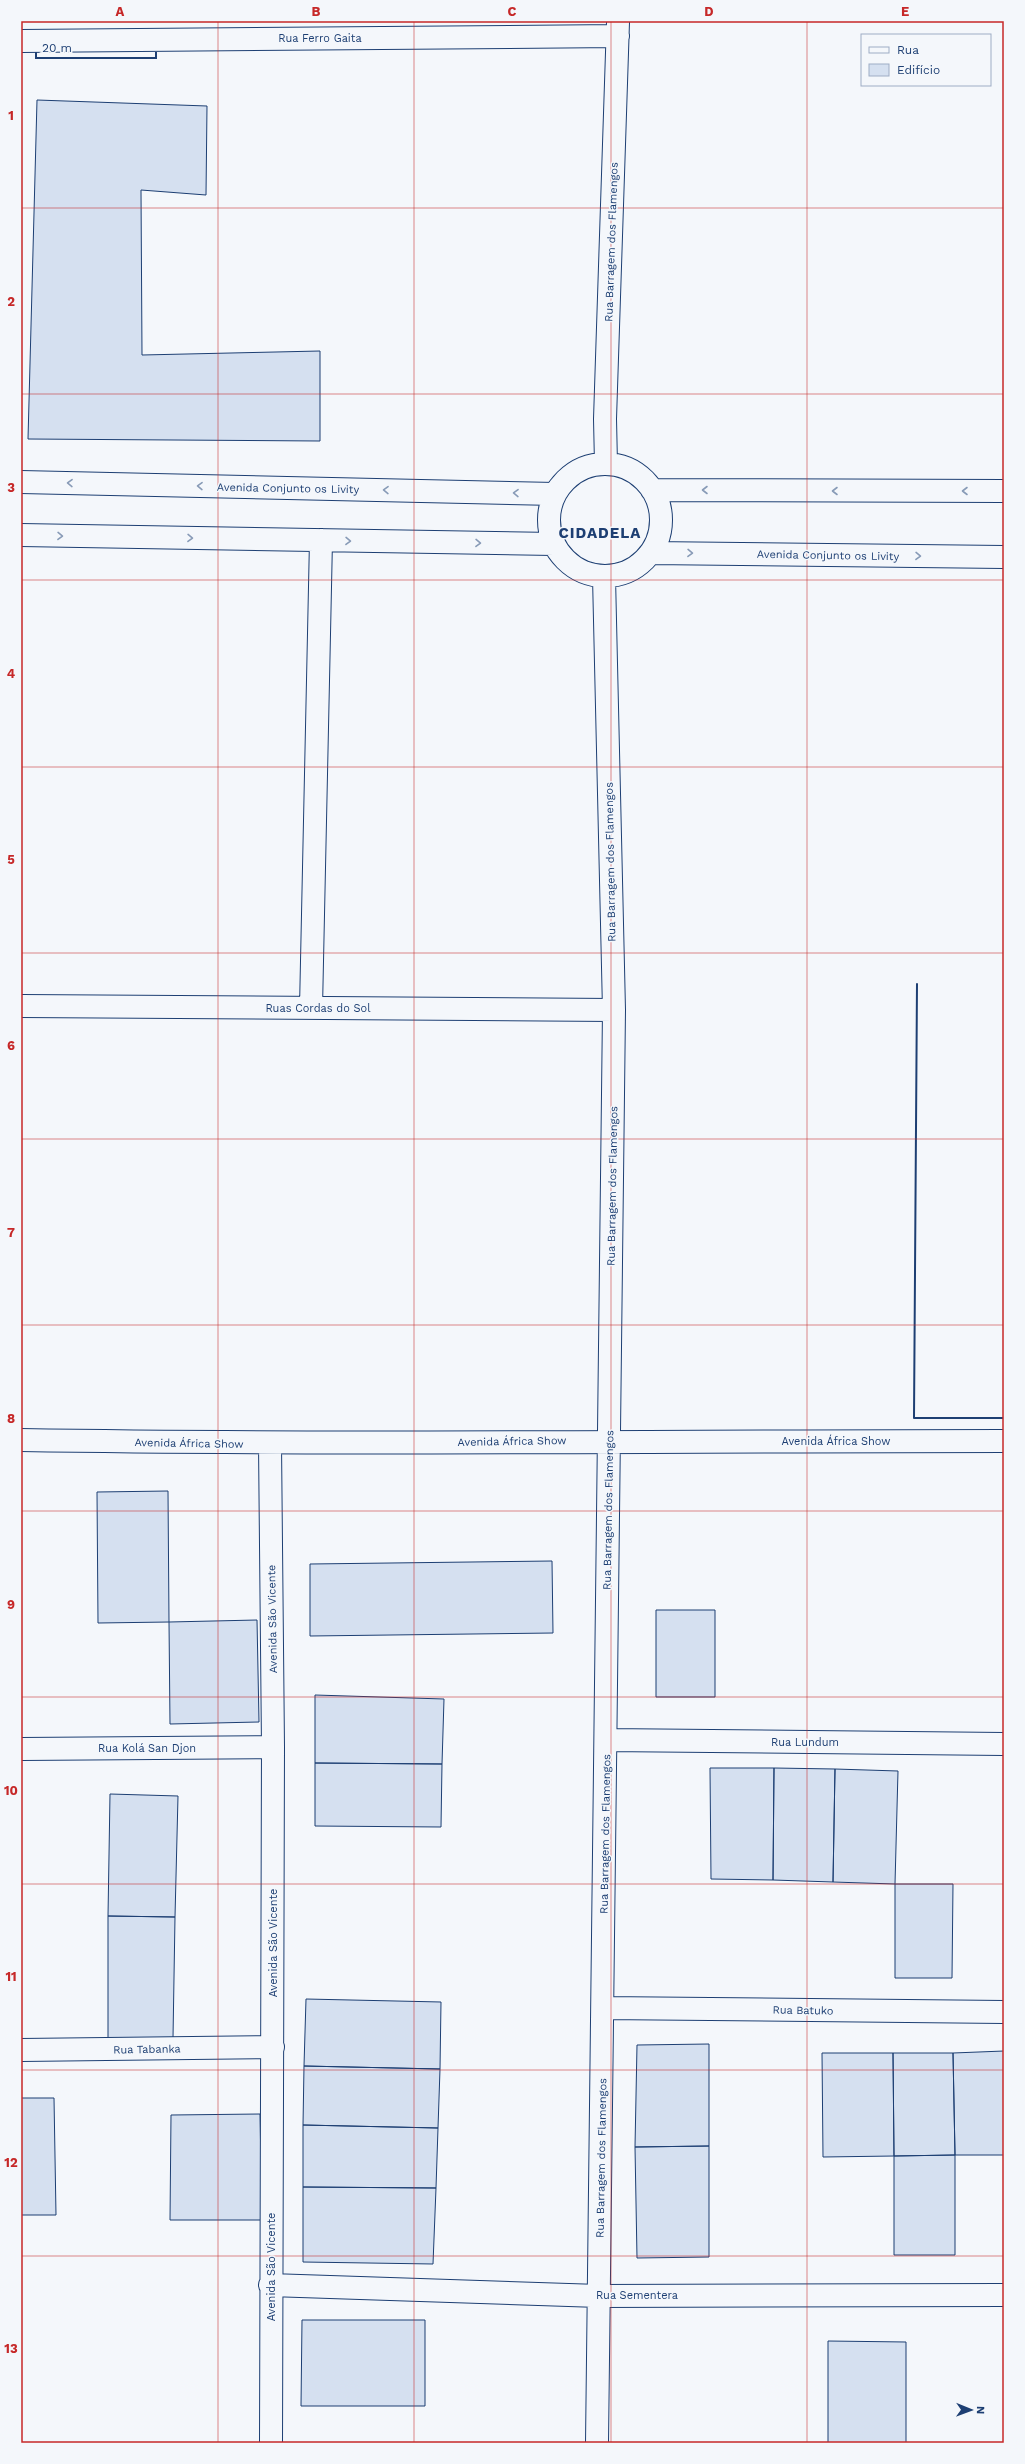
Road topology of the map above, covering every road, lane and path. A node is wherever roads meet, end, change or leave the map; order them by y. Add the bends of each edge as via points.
1 (618, 28) edge
2 (21, 41) edge
3 (606, 464) junction
4 (21, 482) edge
5 (652, 490) junction
6 (1004, 492) edge
7 (555, 494) junction
8 (21, 535) edge
9 (321, 540) junction
10 (554, 544) junction
11 (651, 552) junction
12 (1004, 557) edge
13 (604, 577) junction
14 (21, 1006) edge
15 (311, 1008) junction
16 (614, 1010) junction
17 (21, 1440) edge
18 (609, 1441) junction
19 (1004, 1442) edge
20 (270, 1444) junction
21 (606, 1740) junction
22 (1004, 1744) edge
23 (273, 1747) junction
24 (21, 1749) edge
25 (603, 2008) junction
26 (1004, 2012) edge
27 (273, 2047) junction
28 (21, 2050) edge
29 (270, 2285) junction
30 (1004, 2295) edge
31 (599, 2296) junction
32 (271, 2443) edge
33 (597, 2443) edge

1 - 2 street, Rua Ferro Gaita
1 - 3 street, Rua Barragem dos Flamengos via 605,419
3 - 5 street via 615,464 633,471
3 - 7 street via 578,470 565,480
7 -> 4 street, Avenida Conjunto os Livity
6 -> 5 street
5 - 11 street via 658,503 661,521 656,544
7 - 10 street via 549,523
8 -> 9 street
9 -> 10 street
9 - 15 street
10 - 13 street via 563,558 575,568
11 -> 12 street, Avenida Conjunto os Livity
11 - 13 street via 630,571
13 - 16 street, Rua Barragem dos Flamengos
14 - 15 street, Ruas Cordas do Sol
15 - 16 street, Ruas Cordas do Sol
16 - 18 street, Rua Barragem dos Flamengos
17 - 20 street, Avenida África Show
18 - 19 street, Avenida África Show
18 - 20 street, Avenida África Show
18 - 21 street, Rua Barragem dos Flamengos
20 - 23 street, Avenida São Vicente
21 - 22 street, Rua Lundum
21 - 25 street, Rua Barragem dos Flamengos
23 - 24 street, Rua Kolá San Djon
23 - 27 street, Avenida São Vicente
25 - 26 street, Rua Batuko
25 - 31 street, Rua Barragem dos Flamengos
27 - 28 street, Rua Tabanka
27 - 29 street, Avenida São Vicente
29 - 31 street, Rua Sementera
29 - 32 street, Avenida São Vicente
30 - 31 street, Rua Sementera
31 - 33 street, Rua Barragem dos Flamengos

